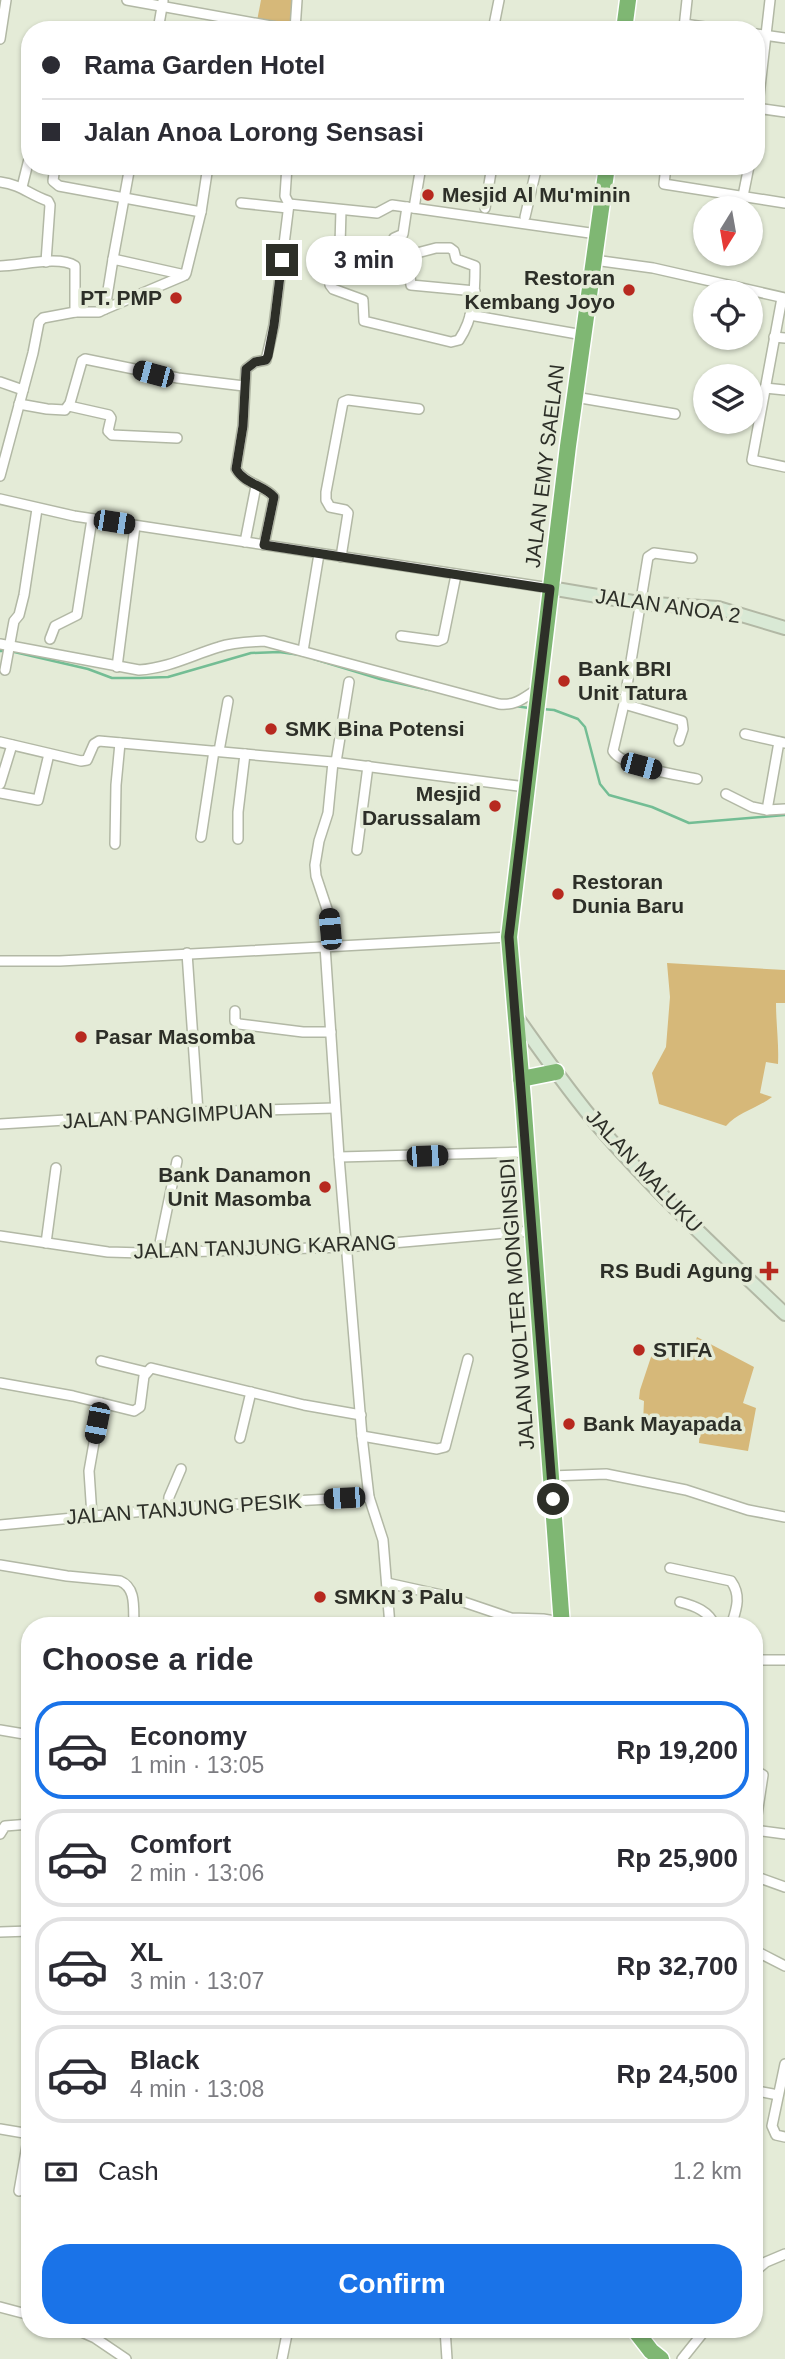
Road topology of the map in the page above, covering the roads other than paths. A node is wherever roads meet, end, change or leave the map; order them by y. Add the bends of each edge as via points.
1 (6, 0) edge
2 (127, 0) edge
3 (297, 0) edge
4 (499, 0) edge
5 (628, 0) edge
6 (687, 0) edge
7 (770, 0) edge
8 (163, 3) edge
9 (160, 21) edge
10 (228, 21) edge
11 (296, 21) edge
12 (495, 21) edge
13 (625, 21) edge
14 (685, 21) edge
15 (765, 21) edge
16 (765, 36) edge
17 (785, 38) edge
18 (0, 39) edge
19 (765, 109) edge
20 (785, 112) edge
21 (25, 175) edge
22 (54, 175) edge
23 (129, 175) edge
24 (207, 175) edge
25 (286, 175) edge
26 (419, 175) edge
27 (490, 175) edge
28 (535, 175) edge
29 (606, 175) edge
30 (665, 175) edge
31 (747, 175) edge
32 (0, 182) edge
33 (22, 187) junction
34 (737, 196) edge
35 (743, 196) edge
36 (125, 197) junction
37 (763, 200) edge
38 (241, 203) dead end
39 (785, 203) edge
40 (288, 206) junction
41 (411, 208) junction
42 (485, 208) dead end
43 (341, 210) junction
44 (201, 212) junction
45 (526, 217) dead end
46 (597, 234) junction
47 (394, 238) dead end
48 (113, 259) junction
49 (594, 260) junction
50 (46, 262) junction
51 (0, 267) edge
52 (185, 275) junction
53 (475, 291) junction
54 (783, 298) edge
55 (105, 309) junction
56 (75, 312) junction
57 (470, 315) junction
58 (583, 335) junction
59 (774, 337) junction
60 (785, 338) edge
61 (0, 382) edge
62 (244, 386) junction
63 (765, 388) junction
64 (23, 390) junction
65 (785, 390) edge
66 (575, 397) junction
67 (19, 404) junction
68 (69, 406) junction
69 (419, 409) dead end
70 (675, 414) dead end
71 (177, 438) dead end
72 (785, 467) edge
73 (0, 476) edge
74 (256, 486) junction
75 (0, 499) edge
76 (37, 509) junction
77 (92, 519) junction
78 (135, 526) junction
79 (245, 542) junction
80 (264, 545) junction
81 (319, 554) junction
82 (341, 557) junction
83 (692, 558) dead end
84 (456, 575) junction
85 (550, 589) junction
86 (639, 603) junction
87 (785, 628) edge
88 (401, 636) dead end
89 (50, 639) dead end
90 (6, 646) edge
91 (303, 651) junction
92 (6, 665) dead end
93 (117, 667) junction
94 (349, 682) dead end
95 (539, 692) junction
96 (228, 701) dead end
97 (624, 704) junction
98 (745, 734) dead end
99 (679, 741) dead end
100 (0, 742) edge
101 (782, 742) edge
102 (120, 743) junction
103 (12, 745) junction
104 (216, 751) junction
105 (49, 754) junction
106 (245, 754) junction
107 (335, 762) junction
108 (368, 766) junction
109 (697, 779) dead end
110 (0, 784) edge
111 (526, 787) junction
112 (0, 793) edge
113 (726, 794) dead end
114 (785, 809) edge
115 (767, 810) junction
116 (201, 837) dead end
117 (238, 839) dead end
118 (115, 844) dead end
119 (356, 850) dead end
120 (509, 937) junction
121 (328, 946) junction
122 (187, 953) junction
123 (0, 961) edge
124 (235, 1010) dead end
125 (515, 1016) junction
126 (331, 1032) junction
127 (556, 1072) junction
128 (521, 1079) junction
129 (335, 1108) junction
130 (198, 1112) junction
131 (0, 1124) edge
132 (526, 1152) junction
133 (339, 1157) junction
134 (177, 1161) dead end
135 (55, 1168) dead end
136 (531, 1231) junction
137 (0, 1236) edge
138 (46, 1243) junction
139 (346, 1247) junction
140 (158, 1253) junction
141 (785, 1314) edge
142 (468, 1359) dead end
143 (101, 1361) dead end
144 (146, 1372) junction
145 (0, 1383) edge
146 (251, 1392) junction
147 (101, 1403) junction
148 (361, 1415) junction
149 (362, 1436) junction
150 (240, 1438) dead end
151 (181, 1469) dead end
152 (551, 1476) junction
153 (369, 1497) junction
154 (168, 1509) junction
155 (92, 1516) junction
156 (785, 1517) edge
157 (0, 1525) edge
158 (0, 1565) edge
159 (670, 1567) dead end
160 (387, 1583) junction
161 (680, 1602) dead end
162 (134, 1617) edge
163 (389, 1617) edge
164 (509, 1617) edge
165 (561, 1617) edge
166 (708, 1617) edge
167 (734, 1617) edge
168 (763, 1660) edge
169 (785, 1660) edge
170 (0, 1731) edge
171 (21, 1734) edge
172 (21, 1825) edge
173 (763, 1832) edge
174 (785, 1833) edge
175 (0, 1834) edge
176 (763, 1880) edge
177 (785, 1887) edge
178 (21, 1931) edge
179 (0, 1932) edge
180 (763, 1955) edge
181 (785, 1966) edge
182 (785, 2064) edge
183 (763, 2092) edge
184 (778, 2095) junction
185 (0, 2129) edge
186 (21, 2133) edge
187 (785, 2137) edge
188 (21, 2180) edge
189 (19, 2191) dead end
190 (785, 2254) edge
191 (763, 2264) edge
192 (0, 2307) edge
193 (21, 2313) edge
194 (95, 2338) edge
195 (286, 2338) edge
196 (446, 2338) edge
197 (641, 2338) edge
198 (699, 2338) edge
199 (655, 2356) edge
200 (126, 2359) edge
201 (282, 2359) edge
202 (447, 2359) edge
203 (682, 2359) edge

1 - 18 street
2 - 8 street
3 - 11 street
4 - 12 street
5 - 13 highway
6 - 14 street
7 - 15 street
8 - 9 street
8 - 10 street
16 - 17 street
19 - 20 street
21 - 33 street
22 - 36 street via 56,185
23 - 36 street
24 - 44 street
25 - 40 street
26 - 41 street
27 - 42 street
28 - 45 street
29 - 46 highway, JALAN EMY SAELAN
30 - 34 street via 664,184
31 - 35 street
32 - 33 street
33 - 50 street via 50,205
36 - 44 street
36 - 48 street
37 - 39 street
38 - 40 street
40 - 43 street
40 - 62 street via 271,344 266,360 248,367
41 - 43 street via 392,205 377,213
41 - 46 street
41 - 47 street via 402,234
43 - 57 street via 340,245 330,285 363,300 364,321 454,342
44 - 52 street
46 - 49 highway, JALAN EMY SAELAN
48 - 52 street
48 - 55 street
49 - 54 street via 653,268
49 - 58 highway, JALAN EMY SAELAN
50 - 51 street
50 - 56 street via 75,266
52 - 55 street
53 - 53 street via 411,285 413,254 453,249 456,259 475,266
53 - 57 street
54 - 59 street
55 - 56 street
56 - 64 street via 40,319
57 - 58 street
58 - 66 highway, JALAN EMY SAELAN
59 - 60 street
59 - 63 street
61 - 64 street
62 - 68 street via 85,359
62 - 74 street via 236,469
63 - 65 street
63 - 72 street via 752,460
64 - 67 street
66 - 70 street
66 - 85 highway, JALAN EMY SAELAN
67 - 68 street via 59,410
67 - 73 street
68 - 71 street via 109,415 112,435
69 - 82 street via 343,402 326,492 330,507 348,513
74 - 79 street
74 - 80 street via 274,497
75 - 76 street
76 - 77 street
76 - 90 street via 24,595
77 - 78 street
77 - 89 street via 77,615 55,626
78 - 79 street
78 - 93 street
79 - 80 street
80 - 81 street
81 - 82 street
81 - 91 street
82 - 84 street
83 - 86 street via 650,554
84 - 85 street
84 - 88 street via 443,639
85 - 86 main road, JALAN ANOA 2
85 - 95 highway, JALAN EMY SAELAN
86 - 87 main road, JALAN ANOA 2 via 718,608
86 - 97 street
90 - 92 street
90 - 93 street
91 - 93 street via 250,642 219,647 155,669
91 - 95 street via 503,705
94 - 107 street
95 - 111 highway, JALAN EMY SAELAN
96 - 104 street
97 - 99 street via 682,721
97 - 109 street via 614,755
98 - 101 street
100 - 103 street
101 - 115 street
102 - 104 street
102 - 105 street via 97,741 85,761
102 - 118 street
103 - 105 street
103 - 110 street
104 - 106 street
104 - 116 street
105 - 112 street via 38,800
106 - 107 street
106 - 117 street
107 - 108 street
107 - 121 street via 315,865 328,912
108 - 111 street
108 - 119 street
111 - 120 highway, JALAN EMY SAELAN
113 - 115 street
114 - 115 street
120 - 121 street
120 - 125 highway, JALAN WOLTER MONGINSIDI
121 - 122 street
121 - 126 street
122 - 123 street
122 - 130 street
124 - 126 street via 239,1024
125 - 127 main road, JALAN MALUKU
125 - 128 highway, JALAN WOLTER MONGINSIDI
126 - 129 street
127 - 128 highway
127 - 141 main road, JALAN MALUKU via 624,1154
128 - 132 highway, JALAN WOLTER MONGINSIDI
129 - 130 street, JALAN PANGIMPUAN
129 - 133 street
130 - 131 street, JALAN PANGIMPUAN
132 - 133 street
132 - 136 highway, JALAN WOLTER MONGINSIDI
133 - 139 street
134 - 140 street
135 - 138 street
136 - 139 street, JALAN TANJUNG KARANG
136 - 152 highway, JALAN WOLTER MONGINSIDI
137 - 138 street, JALAN TANJUNG KARANG
138 - 140 street, JALAN TANJUNG KARANG
139 - 140 street, JALAN TANJUNG KARANG
139 - 148 street
142 - 149 street via 445,1447
143 - 144 street
144 - 146 street via 151,1367
144 - 147 street via 138,1410
145 - 147 street
146 - 148 street
146 - 150 street
147 - 155 street via 89,1471
148 - 149 street
149 - 153 street
151 - 154 street
152 - 156 street via 606,1474
152 - 165 highway, JALAN WOLTER MONGINSIDI
153 - 154 street, JALAN TANJUNG PESIK
153 - 160 street via 383,1540
154 - 155 street, JALAN TANJUNG PESIK
155 - 157 street, JALAN TANJUNG PESIK
158 - 162 street via 121,1581 132,1589
159 - 167 street via 731,1581 737,1589
160 - 163 street
160 - 164 street
161 - 166 street
168 - 169 street
170 - 171 street
172 - 175 street via 5,1826
173 - 174 street
176 - 177 street
178 - 179 street
180 - 181 street
182 - 184 street
183 - 184 street
184 - 187 street via 772,2126 776,2135
185 - 186 street
188 - 189 street
190 - 191 street
192 - 193 street
194 - 200 street
195 - 201 street
196 - 202 street
197 - 199 highway
198 - 203 street

